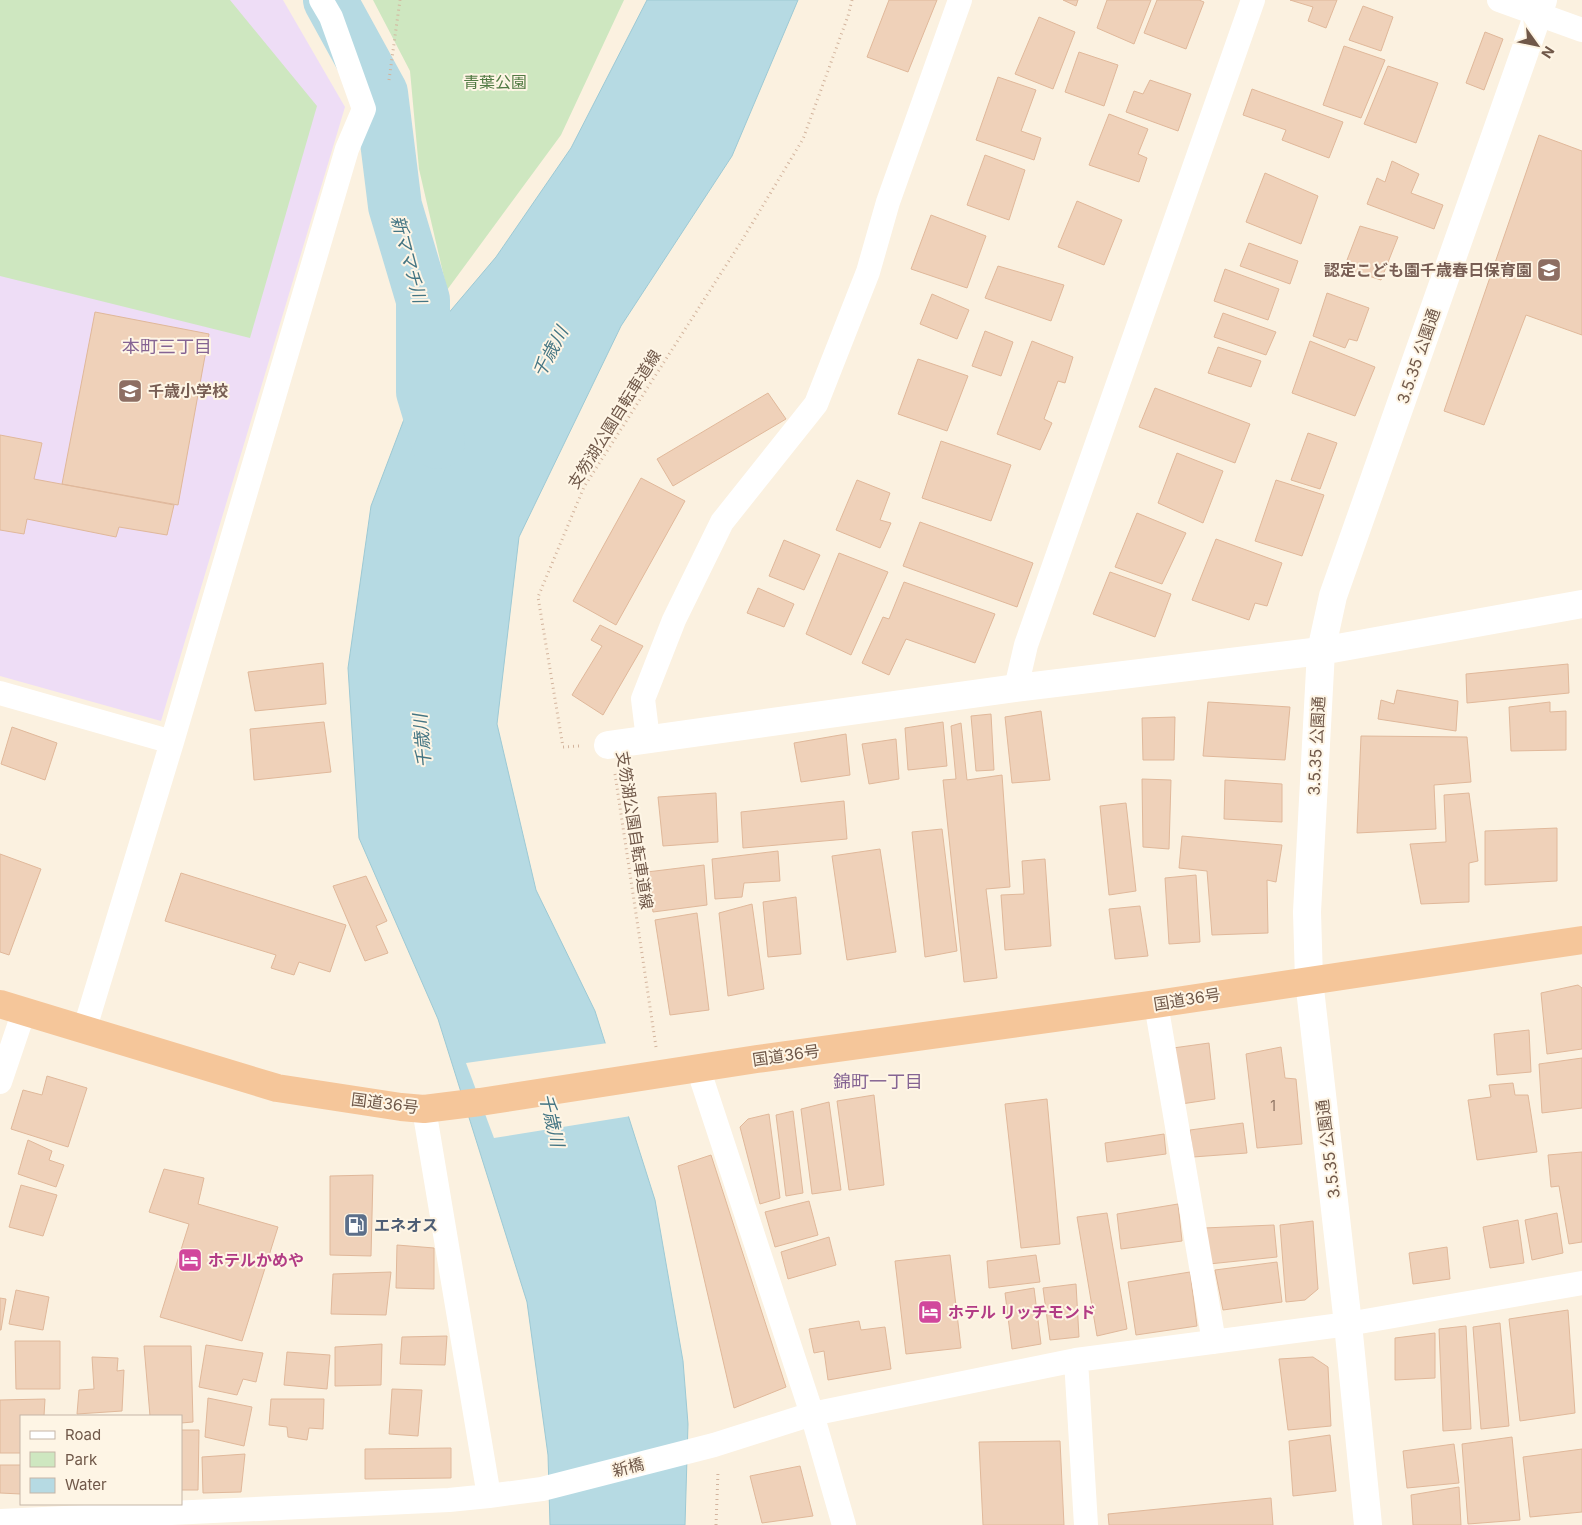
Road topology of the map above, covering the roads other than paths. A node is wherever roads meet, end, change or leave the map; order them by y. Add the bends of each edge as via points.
1 (321, 0) edge
2 (960, 0) edge
3 (1253, 0) edge
4 (1499, 0) edge
5 (1541, 7) edge
6 (1582, 30) edge
7 (1582, 604) edge
8 (1321, 651) junction
9 (1016, 688) junction
10 (0, 693) edge
11 (648, 739) junction
12 (172, 742) junction
13 (608, 745) road end
14 (1582, 940) edge
15 (1309, 980) junction
16 (1156, 1004) junction
17 (12, 1007) edge
18 (84, 1031) junction
19 (698, 1068) junction
20 (0, 1082) edge
21 (424, 1108) junction
22 (1582, 1283) edge
23 (1348, 1324) junction
24 (1214, 1342) junction
25 (1076, 1360) junction
26 (812, 1414) junction
27 (489, 1496) junction
28 (0, 1521) edge
29 (844, 1525) edge
30 (1086, 1525) edge
31 (1368, 1525) edge

1 - 12 street via 331,17 364,109 344,158
2 - 11 street via 888,202 868,272 816,404 722,522 674,620 643,699
3 - 9 street via 1026,644
4 - 5 street
5 - 6 street
5 - 8 street, 3.5.35 公園通 via 1333,596
7 - 8 street
8 - 9 street
8 - 15 street, 3.5.35 公園通 via 1307,912
9 - 11 street
10 - 12 street
11 - 13 street
12 - 18 street
14 - 15 highway, 国道36号
15 - 16 highway, 国道36号
15 - 23 street, 3.5.35 公園通
16 - 19 highway, 国道36号
16 - 24 street
17 - 18 highway, 国道36号
17 - 20 street
18 - 21 highway, 国道36号 via 277,1088
19 - 21 highway, 国道36号
19 - 26 street
21 - 27 street
22 - 23 street, 新橋
23 - 24 street, 新橋
23 - 31 street, 3.5.35 公園通
24 - 25 street, 新橋
25 - 26 street, 新橋
25 - 30 street
26 - 27 street, 新橋 via 715,1456
26 - 29 street
27 - 28 street, 新橋

